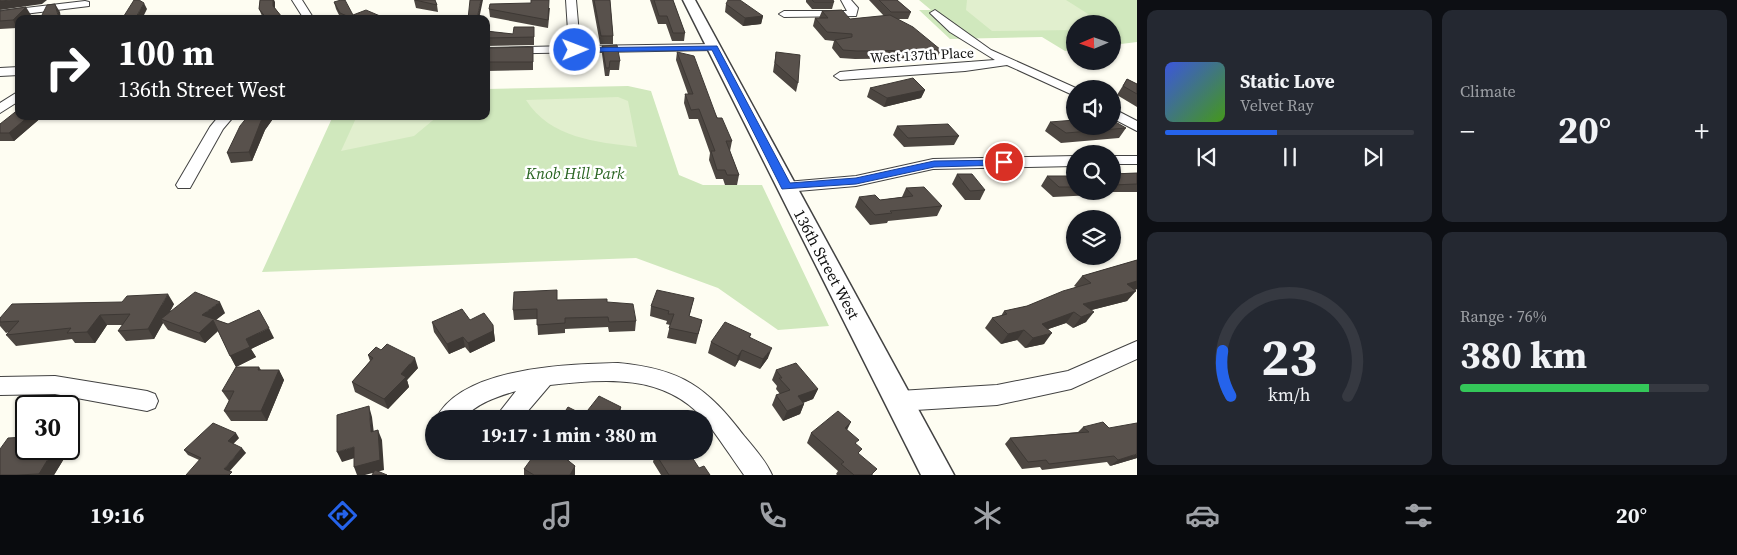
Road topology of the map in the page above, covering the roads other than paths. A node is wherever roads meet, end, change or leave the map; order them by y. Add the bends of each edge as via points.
1 (297, 0) edge
2 (571, 0) edge
3 (689, 0) edge
4 (846, 0) edge
5 (86, 5) edge
6 (935, 13) dead end
7 (0, 14) edge
8 (784, 14) dead end
9 (306, 15) edge
10 (714, 47) junction
11 (575, 50) junction
12 (490, 51) edge
13 (1006, 62) junction
14 (0, 72) edge
15 (15, 72) edge
16 (840, 76) dead end
17 (1066, 88) edge
18 (15, 97) edge
19 (0, 108) edge
20 (1121, 117) edge
21 (223, 120) edge
22 (1137, 127) edge
23 (1121, 160) edge
24 (1137, 160) edge
25 (1066, 161) edge
26 (184, 185) dead end
27 (786, 187) junction
28 (1137, 349) edge
29 (543, 376) junction
30 (0, 386) edge
31 (147, 401) dead end
32 (899, 401) junction
33 (452, 410) edge
34 (514, 410) edge
35 (759, 475) edge
36 (938, 475) edge

1 - 9 street
2 - 11 street
3 - 10 street, 136th Street West
4 - 8 street via 853,8 852,14
5 - 7 street
6 - 13 street via 954,30
10 - 11 street
10 - 27 street, 136th Street West
11 - 12 street
13 - 16 street, West 137th Place via 969,69 878,71
13 - 17 street
14 - 15 street
18 - 19 street
20 - 22 street
21 - 26 street
23 - 24 street
25 - 27 street via 934,164 856,181
27 - 32 street, 136th Street West
28 - 32 street via 1071,380 997,395
29 - 33 street via 503,384
29 - 34 street
29 - 35 street via 619,372 667,379 704,403
30 - 31 street via 55,385
32 - 36 street, 136th Street West

